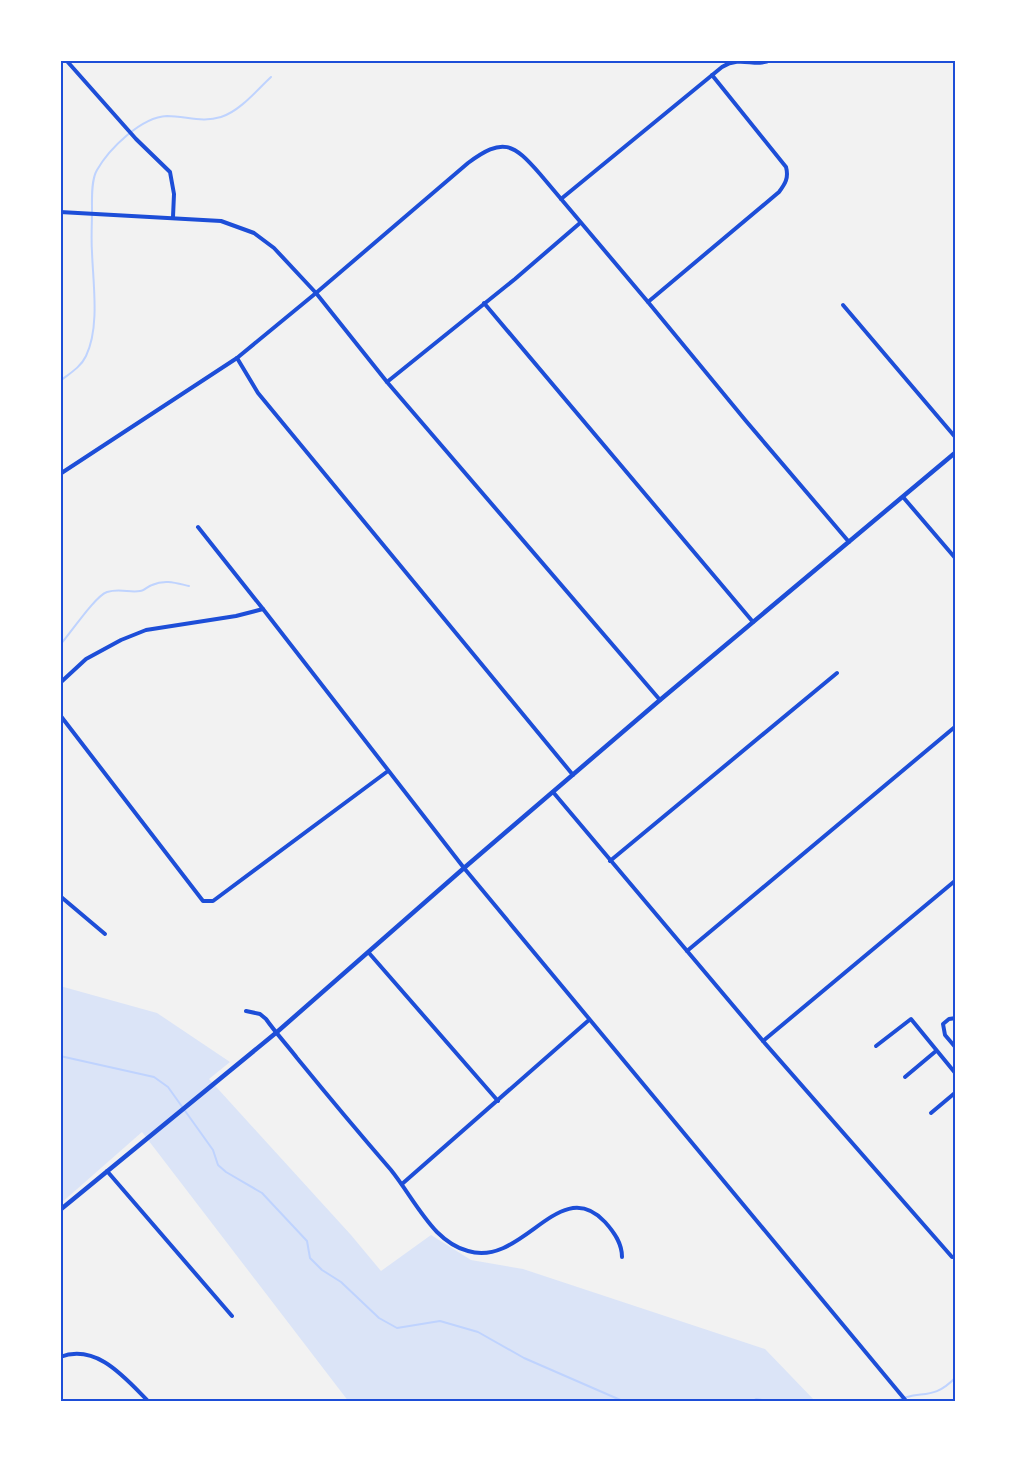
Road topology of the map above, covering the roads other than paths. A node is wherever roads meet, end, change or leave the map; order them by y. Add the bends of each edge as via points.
1 (66, 60) edge
2 (771, 60) edge
3 (712, 75) junction
4 (561, 200) junction
5 (60, 212) edge
6 (173, 217) junction
7 (580, 223) junction
8 (316, 293) junction
9 (648, 302) junction
10 (484, 303) junction
11 (843, 305) dead end
12 (237, 358) junction
13 (387, 382) junction
14 (956, 438) edge
15 (956, 452) edge
16 (60, 474) edge
17 (903, 497) junction
18 (198, 527) dead end
19 (849, 542) junction
20 (956, 559) edge
21 (263, 609) junction
22 (754, 623) junction
23 (837, 673) dead end
24 (60, 683) edge
25 (660, 700) junction
26 (60, 715) edge
27 (956, 726) edge
28 (388, 771) junction
29 (573, 775) junction
30 (553, 792) junction
31 (610, 861) junction
32 (464, 868) junction
33 (956, 880) edge
34 (60, 896) edge
35 (105, 934) dead end
36 (687, 951) junction
37 (369, 953) junction
38 (246, 1011) dead end
39 (956, 1018) edge
40 (589, 1020) junction
41 (277, 1032) junction
42 (762, 1041) junction
43 (876, 1046) dead end
44 (956, 1048) edge
45 (936, 1051) junction
46 (956, 1074) edge
47 (906, 1077) dead end
48 (956, 1092) edge
49 (498, 1101) junction
50 (931, 1113) dead end
51 (107, 1170) junction
52 (402, 1184) junction
53 (60, 1210) edge
54 (622, 1257) dead end
55 (952, 1257) dead end
56 (232, 1316) dead end
57 (60, 1357) edge
58 (148, 1402) edge
59 (907, 1402) edge

1 - 6 street via 170,172
2 - 3 street via 762,64 731,62
3 - 4 street
3 - 9 street via 786,167 786,183
4 - 7 street
4 - 8 street via 526,158 507,147 495,146 468,163
5 - 6 street
6 - 8 street via 221,220 254,233 288,261
7 - 9 street
7 - 10 street
8 - 12 street
8 - 13 street
9 - 19 street
10 - 13 street
10 - 22 street
11 - 14 street
12 - 16 street
12 - 29 street via 258,393
13 - 25 street
15 - 17 street
17 - 19 street
17 - 20 street
18 - 21 street
19 - 22 street
21 - 24 street via 146,630 86,659
21 - 28 street
22 - 25 street
23 - 31 street
25 - 29 street
26 - 28 street via 203,901 213,901
27 - 36 street
28 - 32 street
29 - 30 street
30 - 31 street
30 - 32 street
31 - 36 street
32 - 37 street
32 - 40 street
33 - 42 street
34 - 35 street
36 - 42 street
37 - 41 street
37 - 49 street
38 - 41 street via 260,1014
39 - 44 street via 942,1024
40 - 49 street
40 - 59 street
41 - 51 street
41 - 52 street
42 - 55 street
43 - 45 street via 911,1019
45 - 46 street
45 - 47 street
48 - 50 street
49 - 52 street
51 - 53 street
51 - 56 street
52 - 54 street via 438,1233 464,1250 484,1254 503,1249 564,1209 584,1207 608,1226 622,1246
57 - 58 street via 89,1355 106,1362

